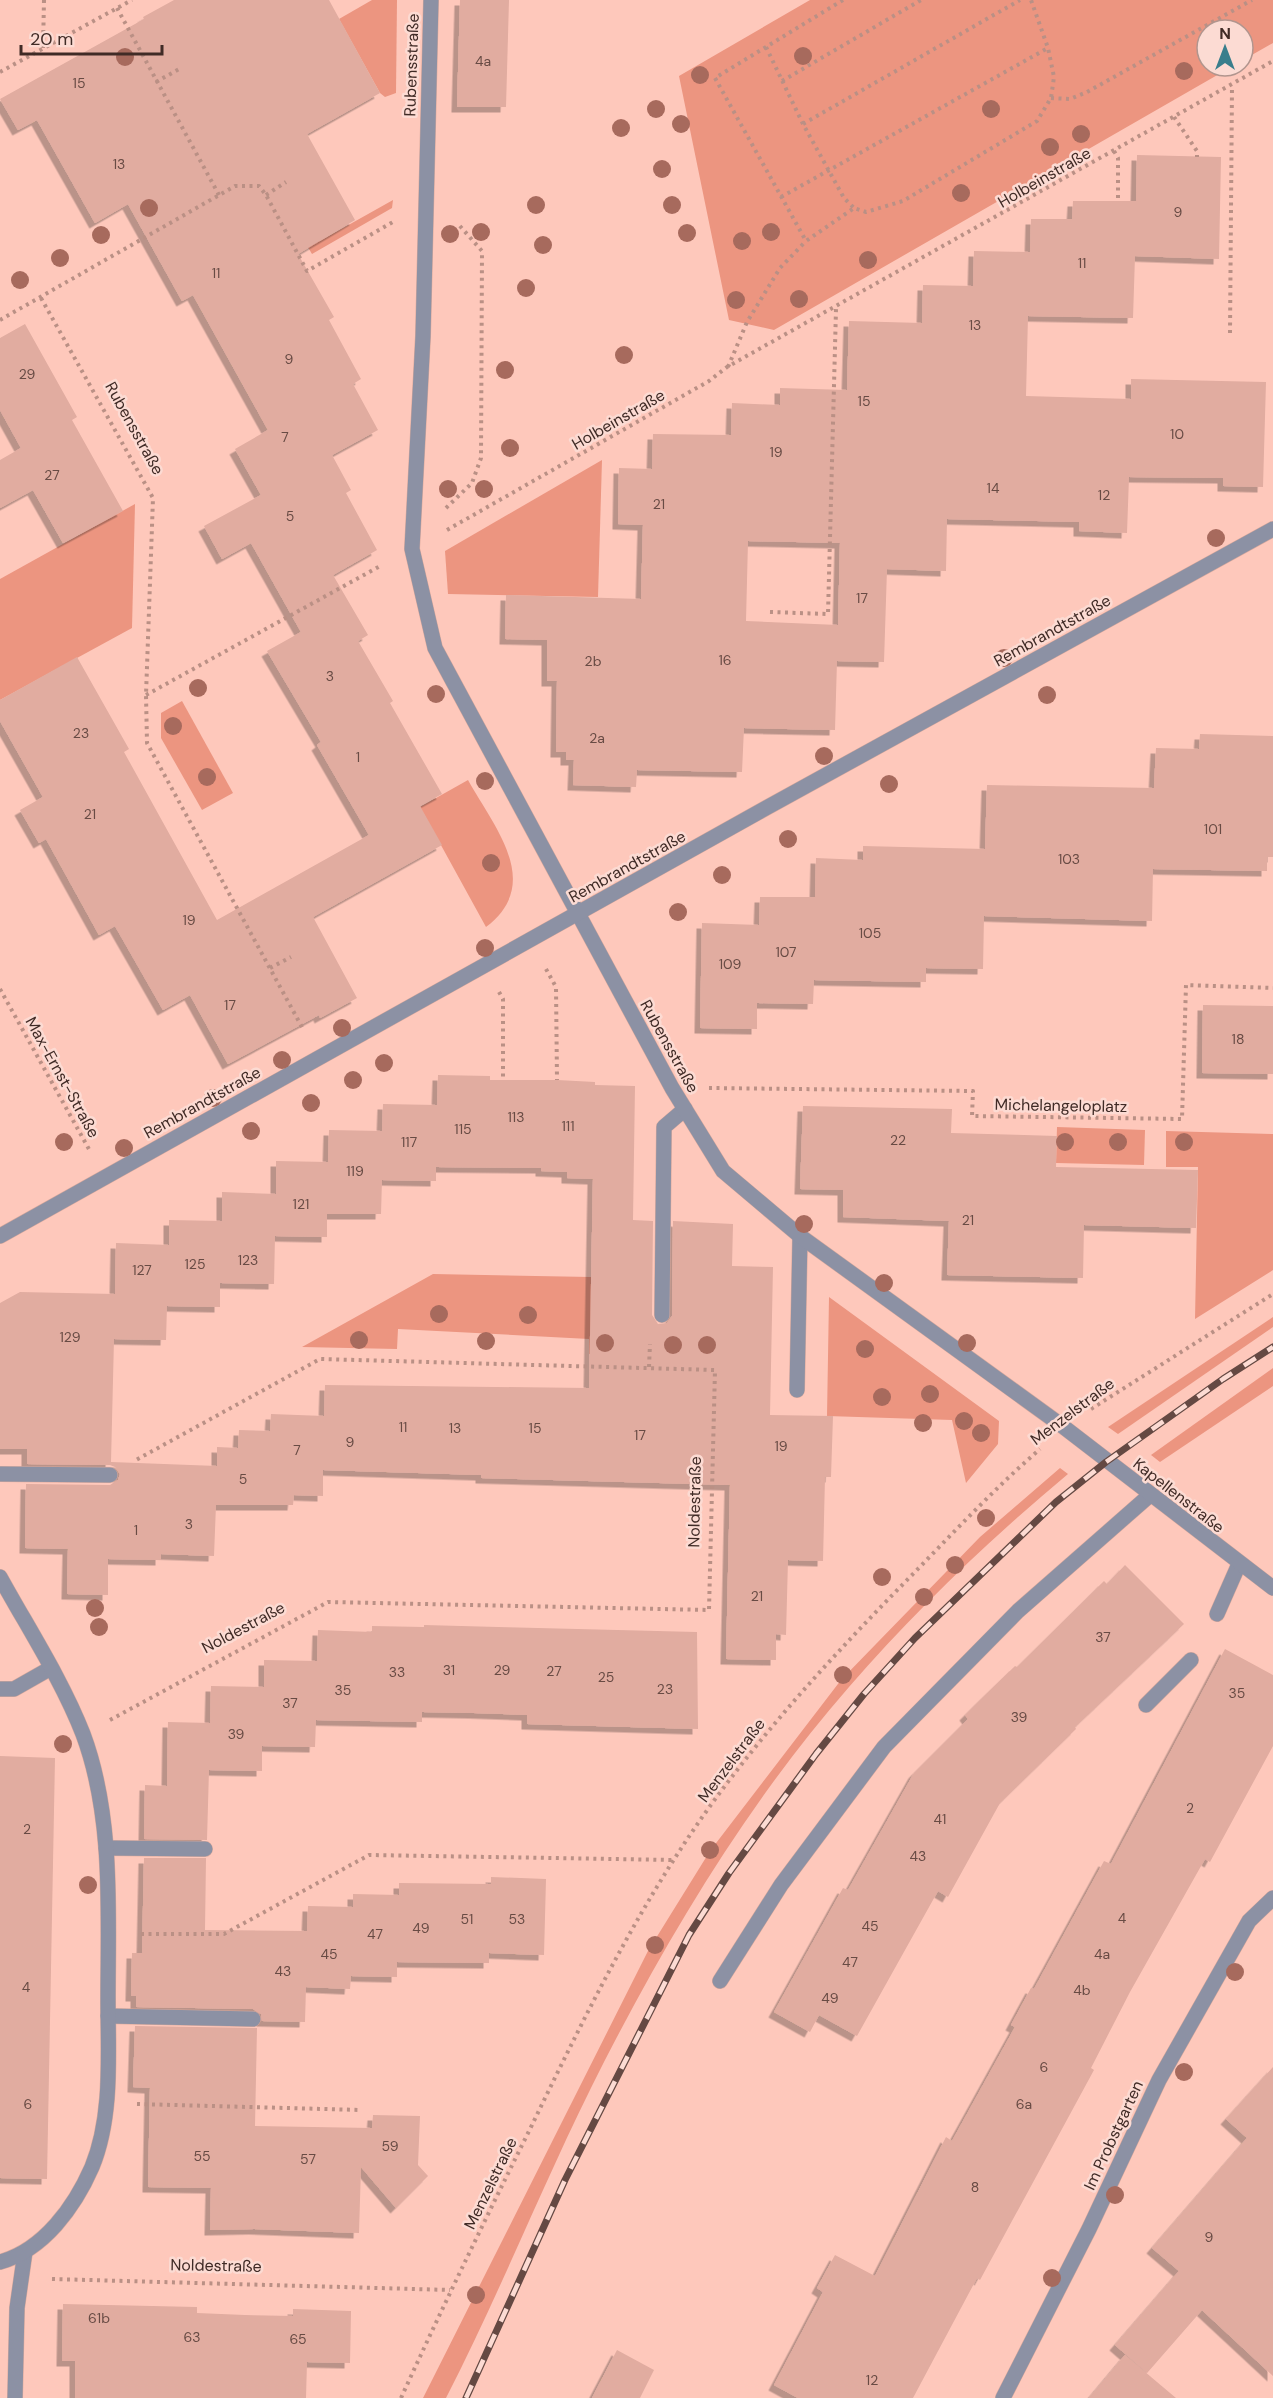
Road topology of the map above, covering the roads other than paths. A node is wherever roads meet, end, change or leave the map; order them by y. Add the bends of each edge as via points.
1 (431, 0) edge
2 (1273, 529) edge
3 (578, 915) junction
4 (685, 1109) junction
5 (0, 1236) edge
6 (800, 1236) junction
7 (662, 1315) dead end
8 (797, 1390) dead end
9 (1065, 1428) joint
10 (0, 1473) edge
11 (110, 1475) road end
12 (1150, 1495) junction
13 (1239, 1564) junction
14 (0, 1577) edge
15 (1273, 1588) edge
16 (1217, 1614) dead end
17 (1191, 1660) dead end
18 (51, 1668) junction
19 (0, 1689) edge
20 (1146, 1705) dead end
21 (106, 1848) junction
22 (205, 1849) dead end
23 (1273, 1898) edge
24 (720, 1982) dead end
25 (108, 2016) junction
26 (253, 2019) dead end
27 (25, 2252) junction
28 (0, 2262) edge
29 (15, 2398) edge
30 (1003, 2398) edge

1 - 3 street, Rubensstraße via 415,547 435,648
2 - 3 street, Rembrandtstraße
3 - 4 street, Rubensstraße
3 - 5 street, Rembrandtstraße
4 - 6 street, Rubensstraße via 723,1171
4 - 7 street via 664,1127
6 - 8 street
6 - 9 street, Rubensstraße
9 - 12 street, Kapellenstraße
10 - 11 street
12 - 13 street, Kapellenstraße
12 - 24 street via 1018,1611 884,1747 781,1885
13 - 15 street, Kapellenstraße
13 - 16 street
14 - 18 street
17 - 20 street
18 - 19 street via 14,1689
18 - 21 street via 83,1734 96,1782
21 - 22 street
21 - 25 street
23 - 30 street, Im Probstgarten via 1249,1921 1159,2080
25 - 26 street
25 - 27 street via 106,2104 92,2165 59,2221
27 - 28 street
27 - 29 street via 17,2308

